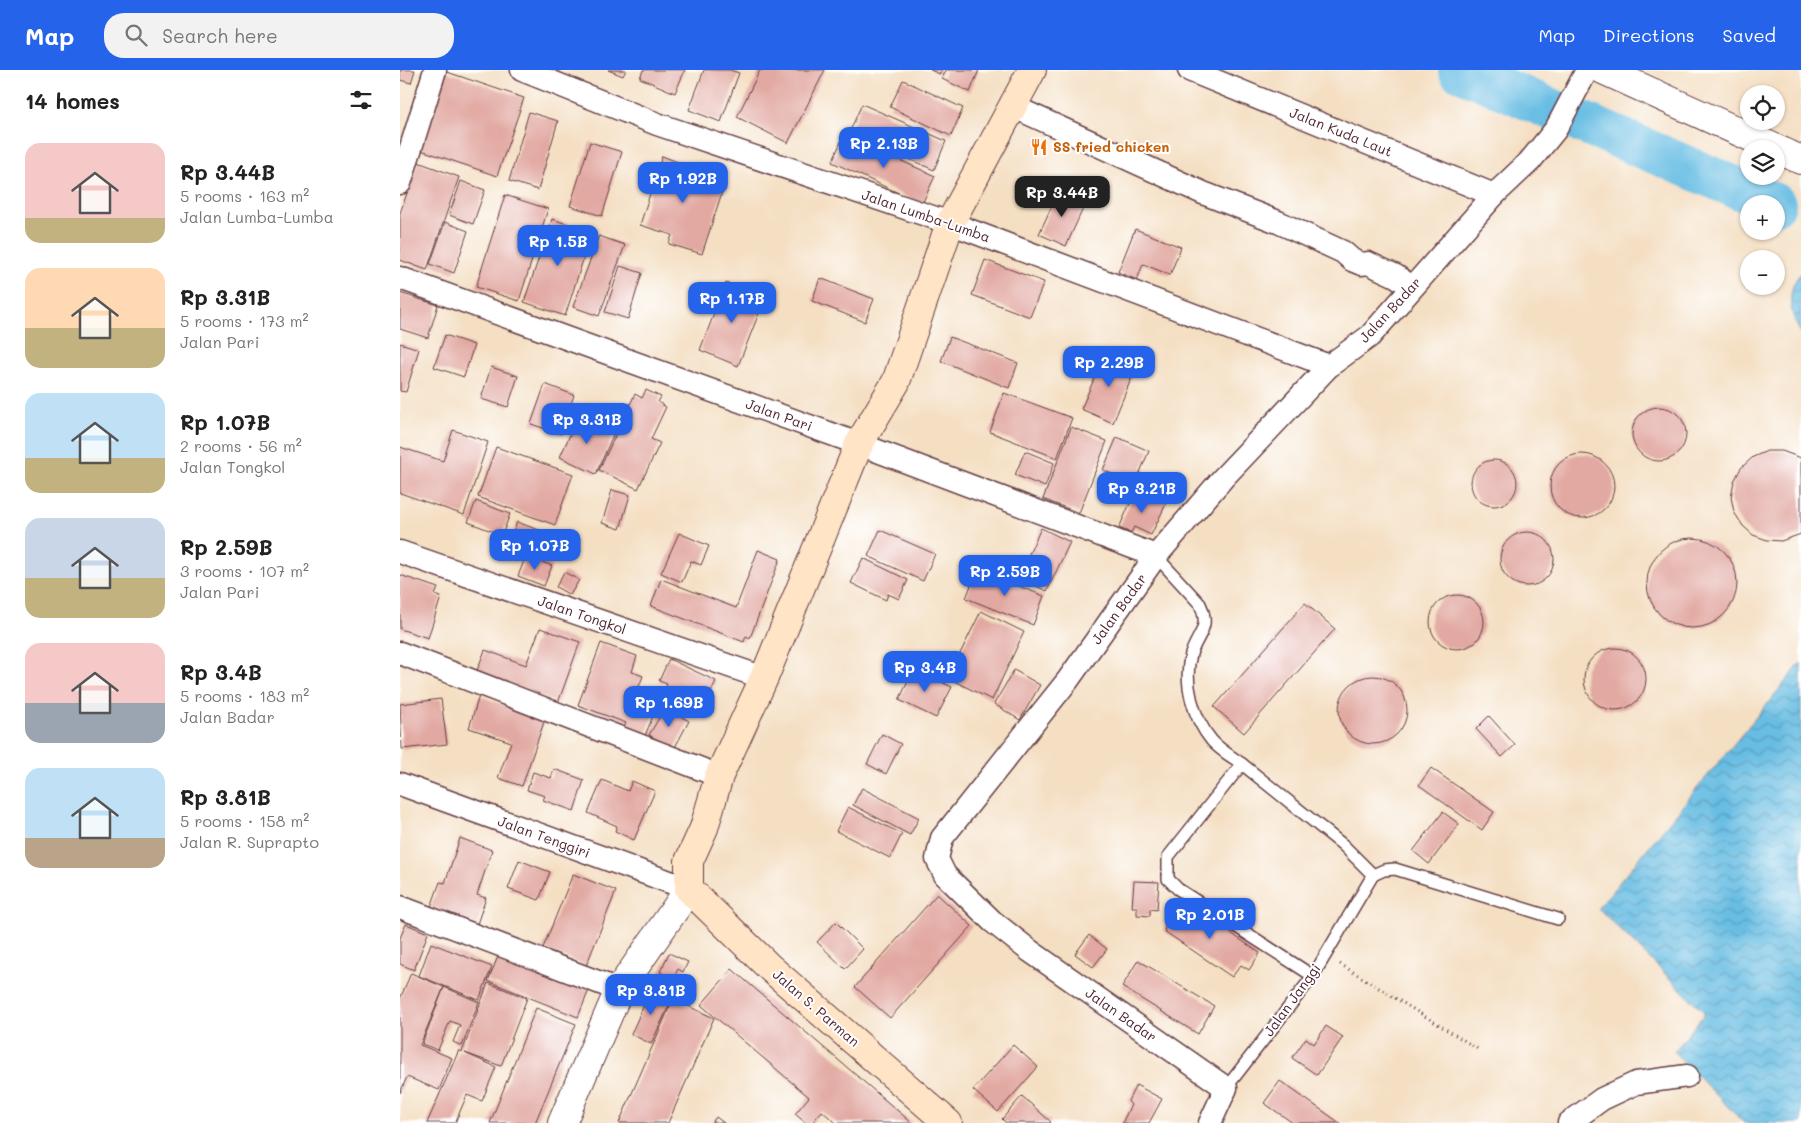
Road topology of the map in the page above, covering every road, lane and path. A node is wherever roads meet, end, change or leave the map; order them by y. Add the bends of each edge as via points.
1 (435, 70) edge
2 (522, 70) edge
3 (1032, 70) edge
4 (1189, 70) edge
5 (1587, 70) edge
6 (1603, 70) edge
7 (1012, 106) junction
8 (1801, 160) edge
9 (400, 183) edge
10 (1494, 195) junction
11 (950, 223) junction
12 (400, 278) edge
13 (1412, 287) junction
14 (1329, 366) junction
15 (859, 444) junction
16 (400, 552) edge
17 (1156, 556) junction
18 (400, 653) edge
19 (764, 678) junction
20 (1242, 764) junction
21 (719, 776) junction
22 (400, 784) edge
23 (1373, 875) junction
24 (688, 889) junction
25 (400, 907) edge
26 (1558, 919) dead end
27 (1324, 956) junction
28 (1313, 976) junction
29 (619, 990) junction
30 (1478, 1049) dead end
31 (1687, 1076) dead end
32 (1226, 1088) junction
33 (562, 1123) edge
34 (948, 1123) edge
35 (1210, 1123) edge
36 (1569, 1123) edge

1 - 9 street
2 - 11 street, Jalan Lumba-Lumba via 657,124
3 - 7 main road
4 - 10 street, Jalan Kuda Laut
5 - 10 street, Jalan Badar via 1556,129 1530,161
6 - 8 street
7 - 11 main road
7 - 13 street via 1203,193 1285,225 1343,252 1352,260 1368,263 1396,276
10 - 13 street, Jalan Badar
11 - 14 street, Jalan Lumba-Lumba
11 - 15 main road via 896,382
12 - 15 street, Jalan Pari
13 - 14 street, Jalan Badar via 1370,336
14 - 17 street, Jalan Badar via 1223,478
15 - 17 street, Jalan Pari
15 - 19 main road
16 - 19 street, Jalan Tongkol
17 - 20 lane via 1200,604 1203,612 1205,625 1188,670 1190,695 1199,722 1217,746
17 - 32 street, Jalan Badar via 1068,680 942,838 937,859 944,875 1030,951
18 - 21 street
19 - 21 main road
20 - 23 lane via 1343,845
20 - 28 lane via 1168,857 1168,879 1178,889
21 - 24 main road via 704,828 689,861
22 - 24 street, Jalan Tenggiri
23 - 26 lane via 1395,869
23 - 27 lane, Jalan Janggi
24 - 29 street
24 - 34 main road, Jalan S. Parman via 768,966
25 - 29 street
27 - 28 lane, Jalan Janggi
27 - 30 path
28 - 32 lane, Jalan Janggi
29 - 33 street
31 - 36 street via 1636,1083 1602,1099
32 - 35 street, Jalan Janggi

